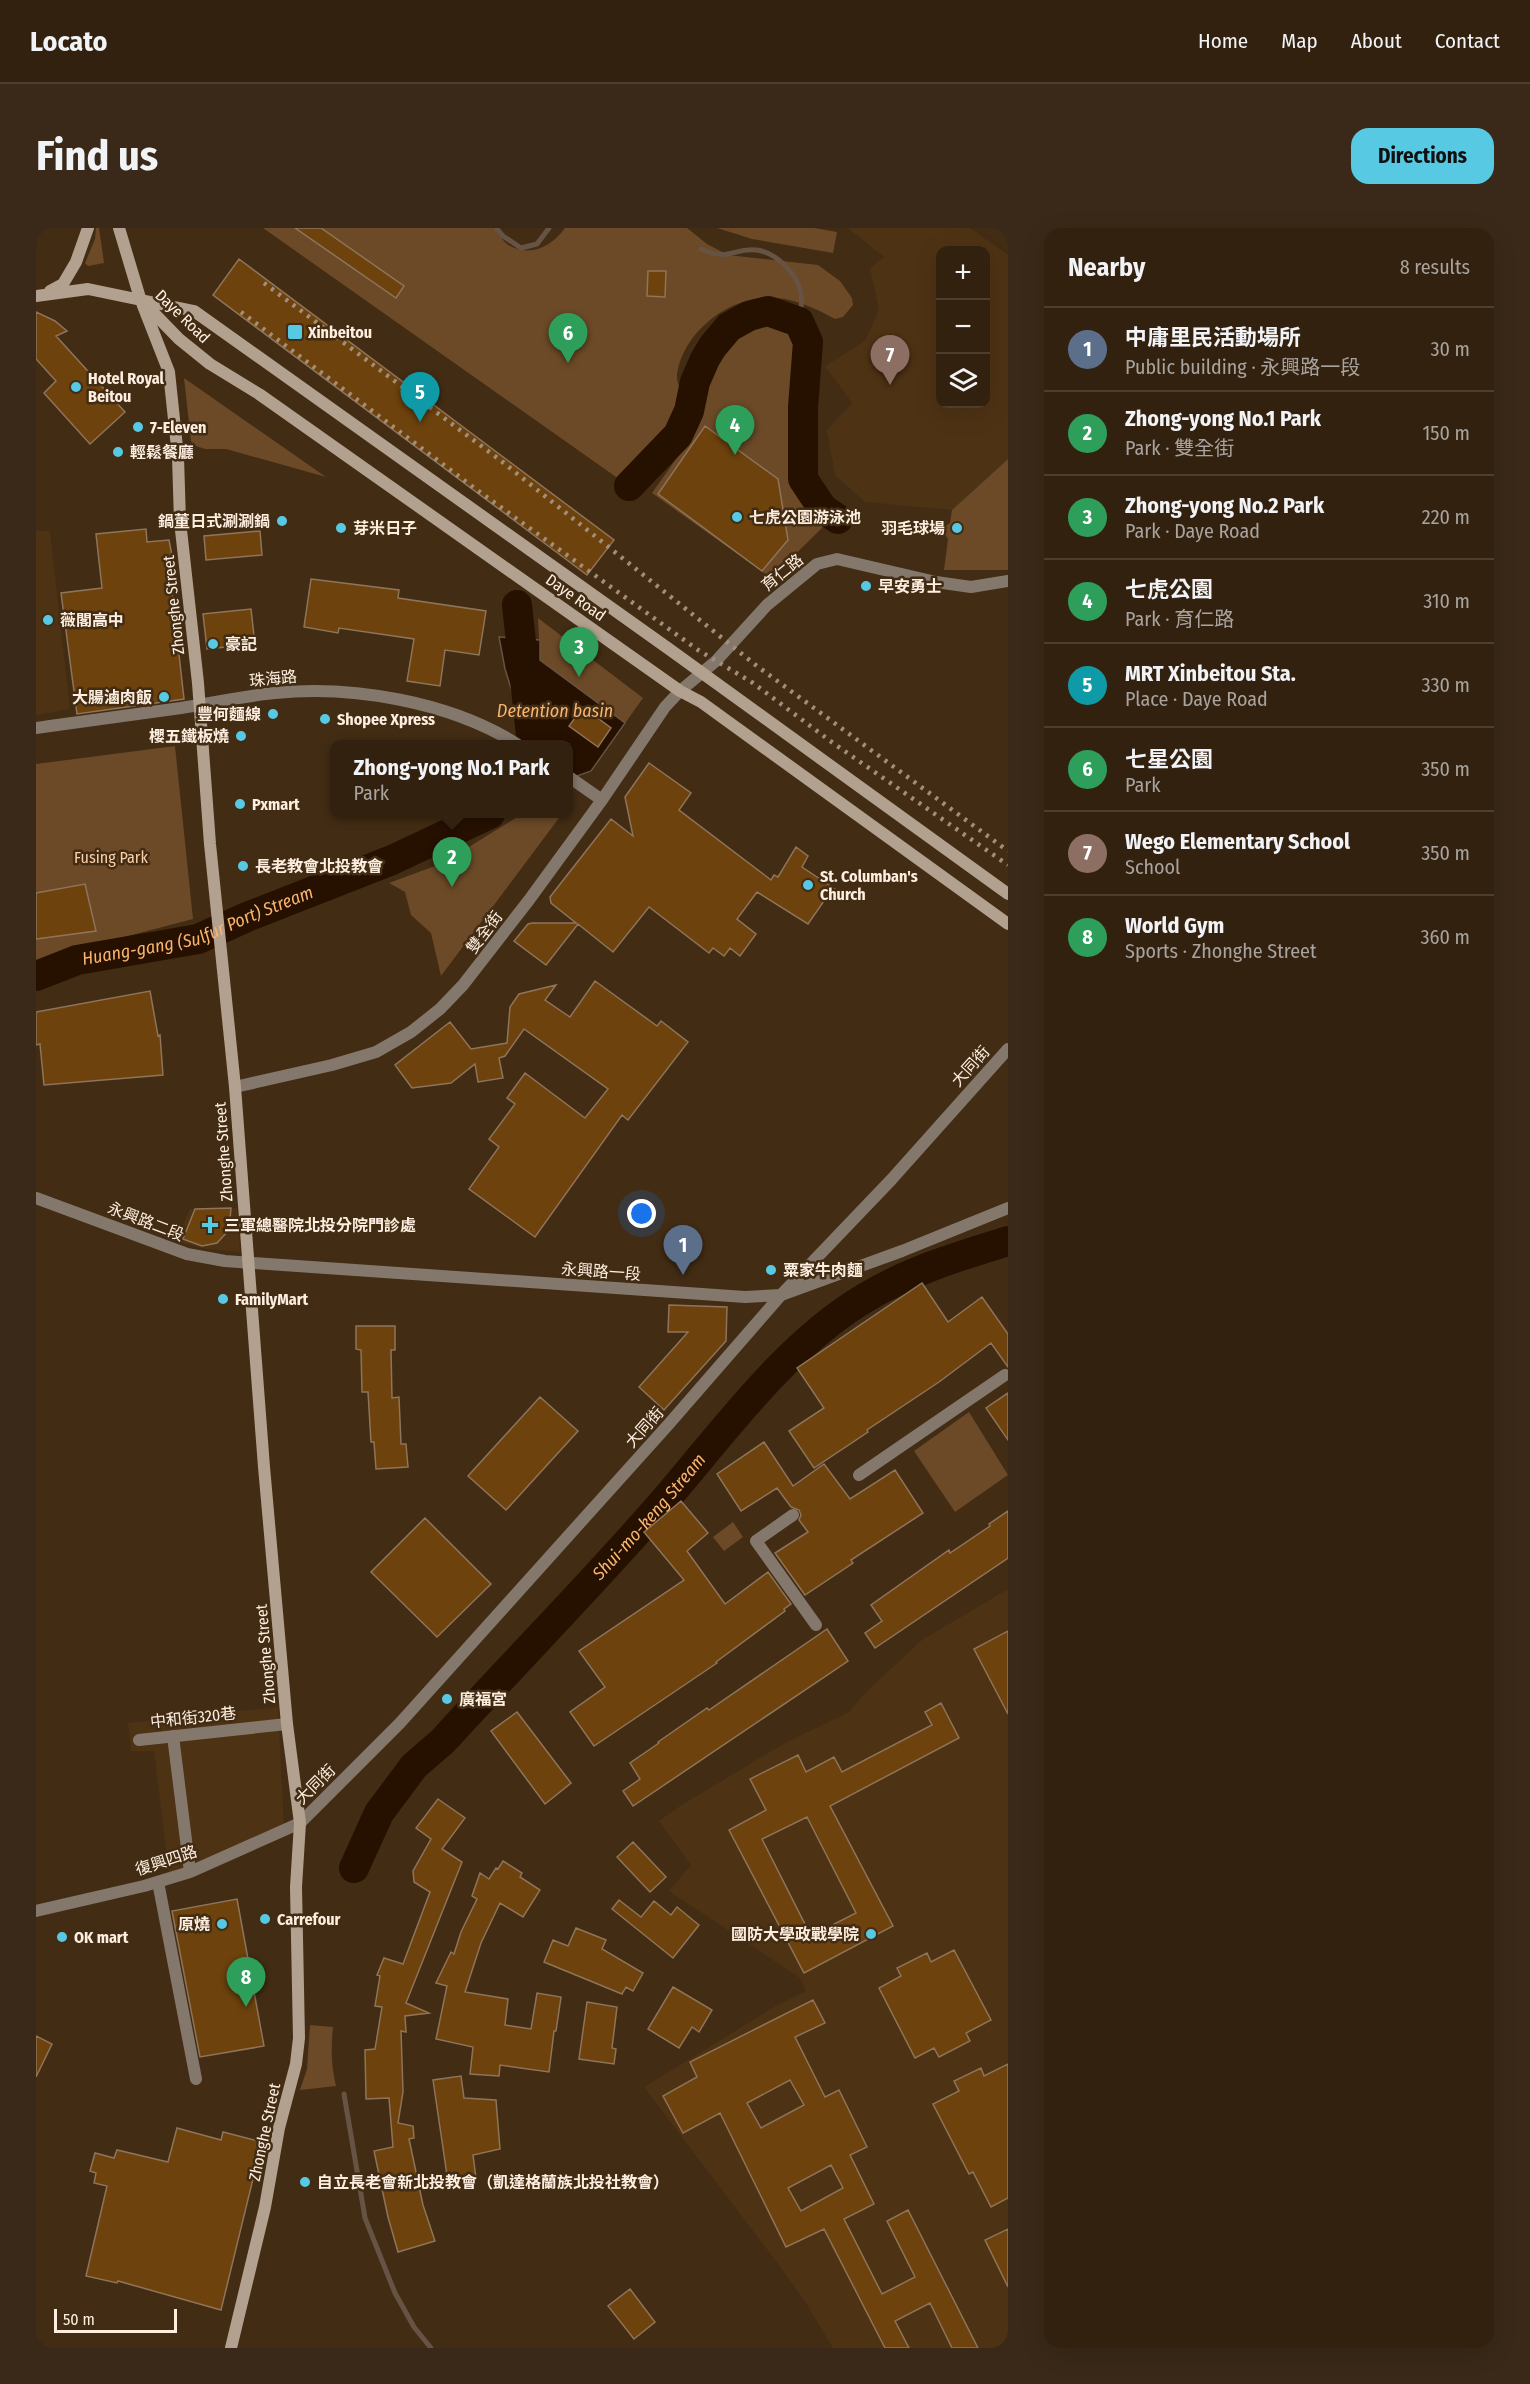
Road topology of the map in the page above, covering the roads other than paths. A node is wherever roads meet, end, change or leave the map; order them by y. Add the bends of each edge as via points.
1 (88, 228) edge
2 (119, 228) edge
3 (38, 295) edge
4 (140, 298) junction
5 (1008, 581) edge
6 (701, 673) junction
7 (680, 691) junction
8 (200, 705) junction
9 (36, 728) edge
10 (508, 740) edge
11 (573, 780) edge
12 (602, 800) junction
13 (1008, 894) edge
14 (1008, 924) edge
15 (1008, 1049) edge
16 (235, 1087) junction
17 (36, 1197) edge
18 (1008, 1208) edge
19 (248, 1263) junction
20 (781, 1294) junction
21 (1005, 1375) dead end
22 (859, 1475) dead end
23 (793, 1515) dead end
24 (816, 1625) dead end
25 (287, 1724) junction
26 (173, 1736) junction
27 (139, 1740) dead end
28 (300, 1823) junction
29 (190, 1872) junction
30 (158, 1882) junction
31 (36, 1911) edge
32 (196, 2079) dead end
33 (231, 2348) edge

1 - 3 street via 63,284
2 - 4 street, Zhonghe Street
3 - 4 street via 88,289
4 - 6 street, Daye Road via 194,311
4 - 7 street, Daye Road via 179,339 210,364 259,394
4 - 8 street, Zhonghe Street via 169,372
5 - 6 street, 育仁路 via 971,587 837,559 818,564 767,605
6 - 7 street, 育仁路
6 - 13 street, Daye Road
7 - 12 street, 雙全街
7 - 14 street, Daye Road via 701,702
8 - 9 street, 珠海路
8 - 10 street, 珠海路 via 275,693 359,694 448,713
8 - 16 street, Zhonghe Street
11 - 12 street
12 - 16 street, 雙全街 via 463,985 411,1032 376,1052
15 - 20 street, 大同街 via 891,1180
16 - 19 street, Zhonghe Street
17 - 19 street, 永興路二段 via 187,1254
18 - 20 street, 永興路一段
19 - 20 street, 永興路一段 via 745,1297
19 - 25 street, Zhonghe Street
20 - 28 street, 大同街 via 400,1723
21 - 22 street
23 - 24 street via 756,1540
25 - 26 street, 中和街320巷
25 - 28 street, Zhonghe Street
26 - 27 street, 中和街320巷
26 - 29 street
28 - 29 street, 復興四路
28 - 33 street, Zhonghe Street via 296,2064
29 - 30 street, 復興四路
30 - 31 street, 復興四路
30 - 32 street

